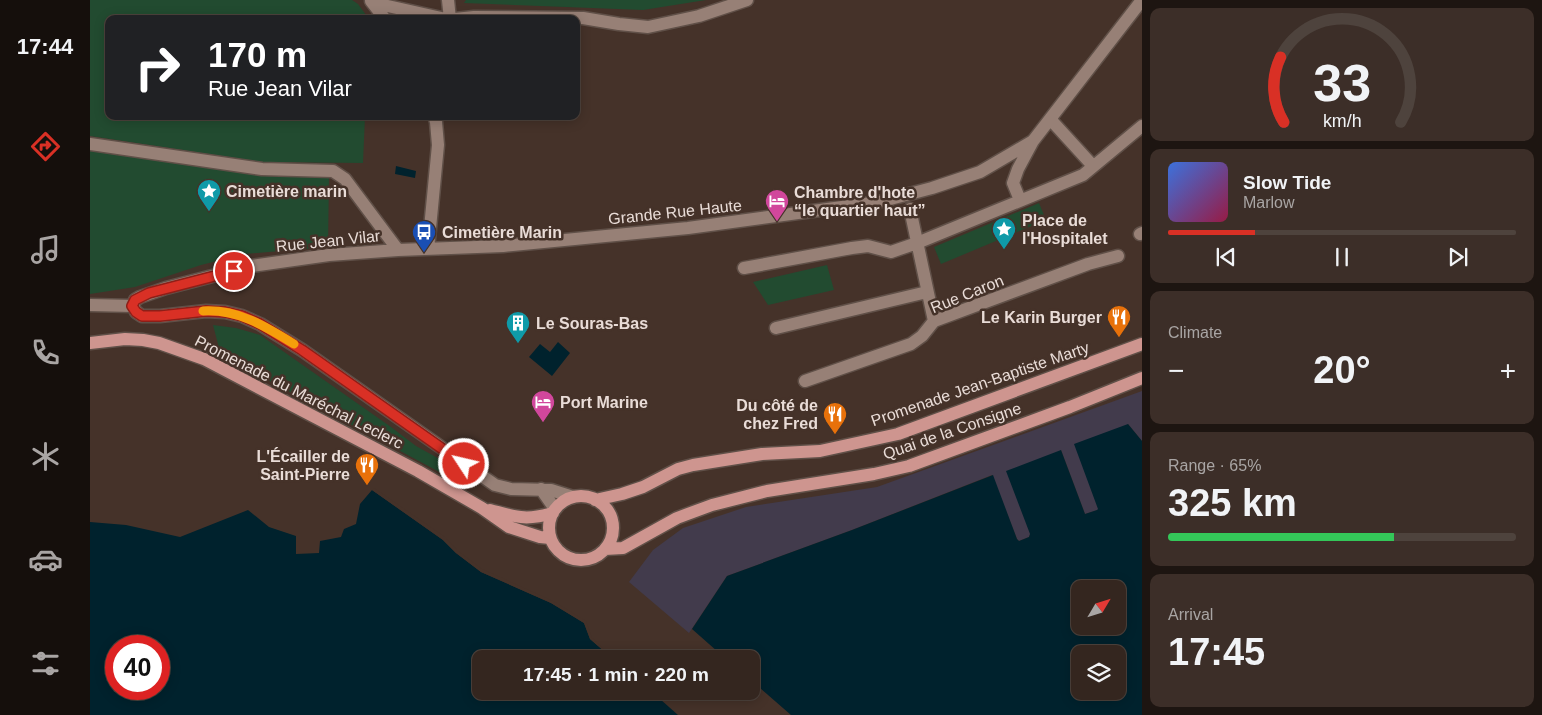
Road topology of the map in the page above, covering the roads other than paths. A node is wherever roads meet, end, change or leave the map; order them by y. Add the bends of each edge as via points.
1 (448, 0) edge
2 (747, 0) edge
3 (1142, 0) edge
4 (372, 2) edge
5 (381, 15) edge
6 (429, 15) edge
7 (450, 15) edge
8 (580, 18) edge
9 (435, 120) edge
10 (1051, 120) junction
11 (1142, 126) edge
12 (1033, 141) junction
13 (90, 144) edge
14 (1093, 166) junction
15 (1020, 200) junction
16 (910, 209) dead end
17 (917, 243) junction
18 (428, 249) junction
19 (398, 250) junction
20 (1118, 256) dead end
21 (744, 268) dead end
22 (927, 292) junction
23 (90, 306) edge
24 (132, 306) junction
25 (934, 321) junction
26 (776, 328) dead end
27 (90, 343) edge
28 (1142, 344) edge
29 (1142, 378) edge
30 (805, 381) dead end
31 (541, 489) junction
32 (573, 497) junction
33 (595, 500) junction
34 (482, 508) junction
35 (554, 511) junction
36 (550, 538) junction
37 (605, 549) junction

1 - 7 street
2 - 8 street via 700,16 648,27
3 - 10 street, Grande Rue Haute
4 - 5 street
4 - 6 street
9 - 18 street via 438,145
10 - 12 street, Grande Rue Haute
10 - 14 street
11 - 14 street
12 - 15 street via 1013,182
12 - 18 street, Grande Rue Haute via 980,172 879,202 688,228 503,246
13 - 19 street via 262,169 332,171 345,179
14 - 15 street via 1083,175
15 - 17 street
16 - 17 street
17 - 21 street via 892,252 868,246
17 - 22 street
18 - 19 street, Rue Jean Vilar
19 - 24 street, Rue Jean Vilar via 329,254 251,266 149,293 135,300
20 - 25 street, Rue Caron
22 - 25 street
22 - 26 street
23 - 24 street
24 - 31 street via 142,316 225,312 260,324 494,485 511,490
25 - 30 street, Rue Caron via 922,336 910,344
27 - 34 main road, Promenade du Maréchal Leclerc via 142,340 204,360 418,471
28 - 33 main road, Promenade Jean-Baptiste Marty via 898,434 820,452 762,454 693,465 622,494
29 - 37 main road, Quai de la Consigne via 909,466 767,491 712,505 677,518 623,548
31 - 32 street
31 - 35 street
32 - 33 main road
32 - 35 main road
33 - 37 main road via 611,519 612,532
34 - 35 main road, Promenade du Maréchal Leclerc via 522,518 535,518
34 - 36 main road, Promenade du Maréchal Leclerc via 509,527
35 - 36 main road via 549,525
36 - 37 main road via 560,553 571,559 590,559

